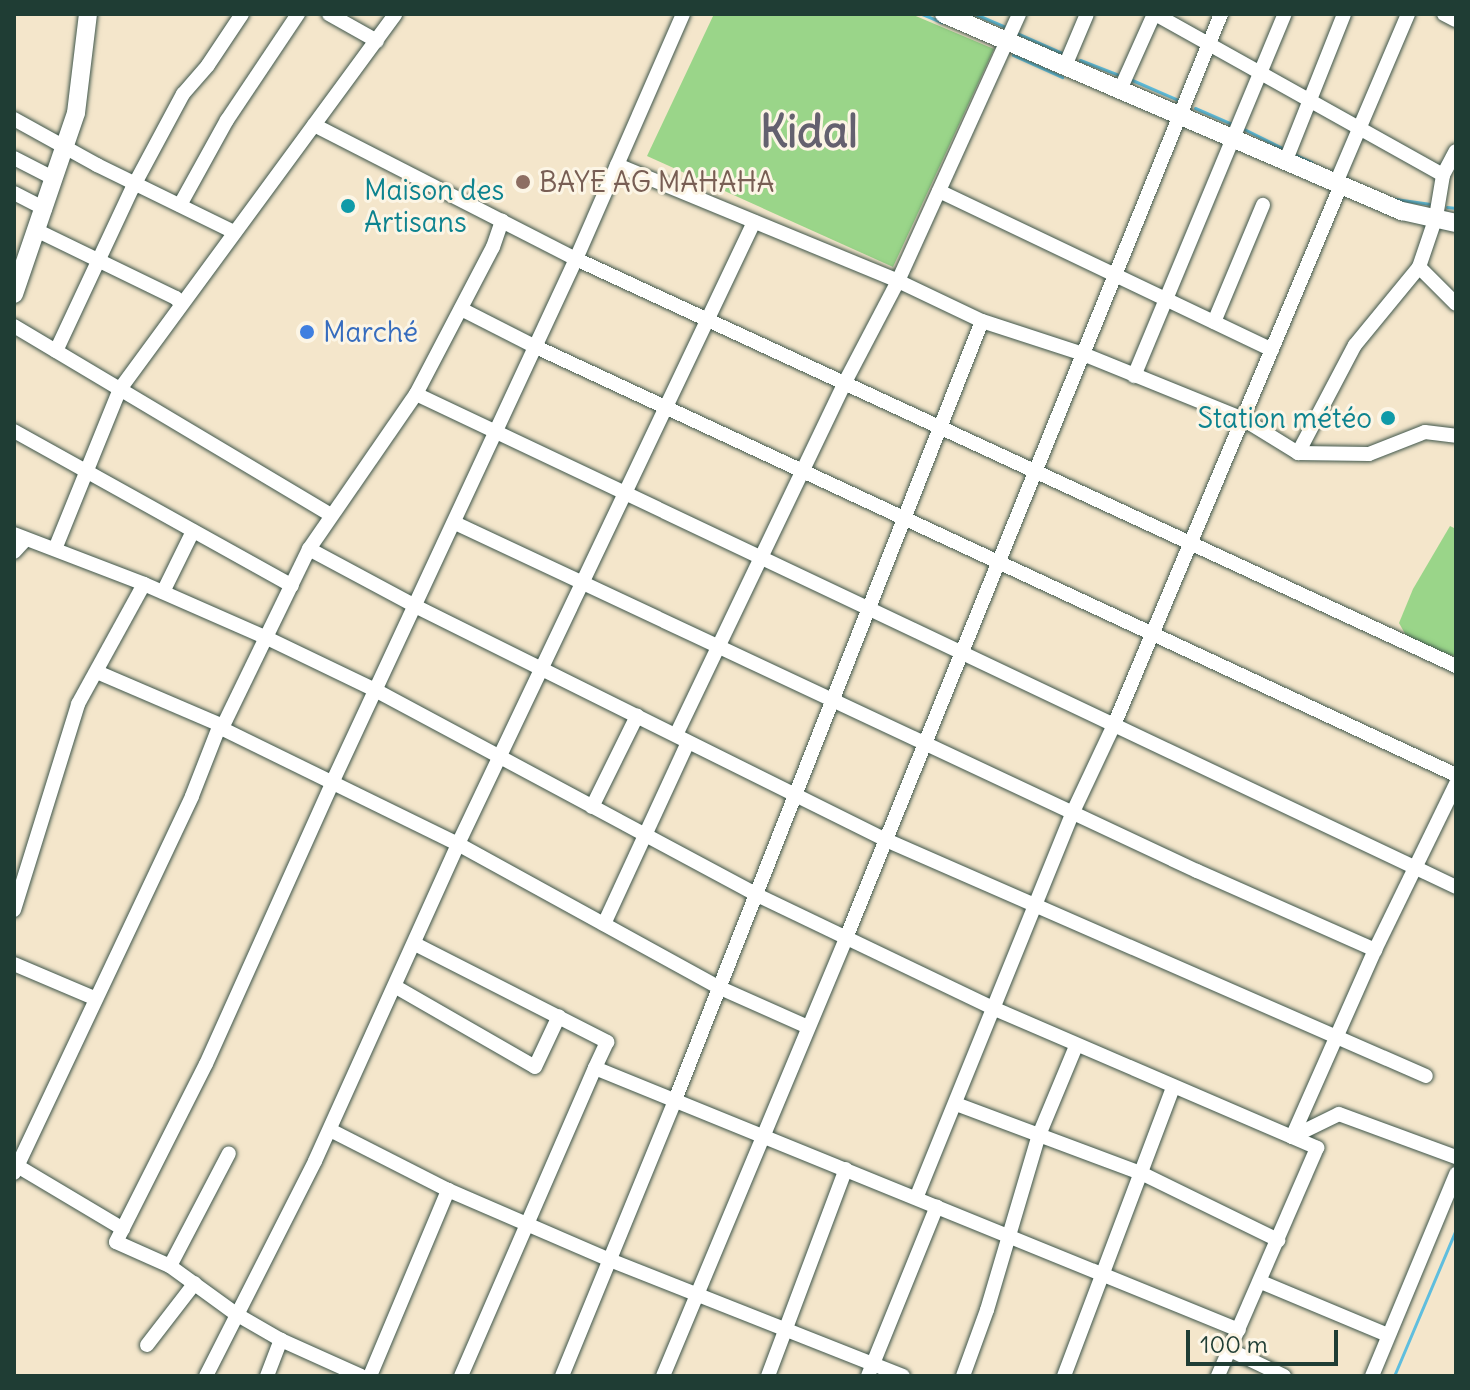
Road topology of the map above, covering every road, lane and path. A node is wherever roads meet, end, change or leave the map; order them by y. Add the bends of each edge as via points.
1 (88, 14) edge
2 (242, 14) edge
3 (298, 14) edge
4 (329, 14) edge
5 (395, 14) edge
6 (683, 14) edge
7 (1019, 14) edge
8 (1087, 14) edge
9 (1155, 14) edge
10 (1221, 14) edge
11 (1285, 14) edge
12 (1344, 14) edge
13 (1408, 14) edge
14 (1444, 14) edge
15 (950, 15) edge
16 (1456, 20) edge
17 (377, 41) junction
18 (1007, 41) junction
19 (1209, 44) junction
20 (1065, 66) junction
21 (1260, 73) junction
22 (1120, 90) junction
23 (1309, 99) junction
24 (1178, 114) junction
25 (14, 119) edge
26 (314, 125) junction
27 (1359, 128) junction
28 (1233, 138) junction
29 (66, 147) junction
30 (1456, 151) edge
31 (14, 158) edge
32 (1286, 160) junction
33 (617, 165) junction
34 (1443, 175) junction
35 (55, 179) junction
36 (136, 184) junction
37 (1338, 184) junction
38 (939, 191) junction
39 (14, 193) edge
40 (180, 205) junction
41 (1263, 205) dead end
42 (45, 209) junction
43 (1436, 217) junction
44 (502, 221) junction
45 (754, 222) junction
46 (1456, 223) edge
47 (38, 231) junction
48 (234, 232) junction
49 (20, 256) edge
50 (576, 259) junction
51 (100, 260) junction
52 (1419, 267) junction
53 (1114, 275) junction
54 (898, 281) junction
55 (14, 294) edge
56 (1166, 300) junction
57 (180, 303) junction
58 (1456, 304) edge
59 (461, 309) junction
60 (709, 321) junction
61 (982, 321) junction
62 (1214, 322) junction
63 (14, 326) edge
64 (536, 347) junction
65 (1272, 350) junction
66 (56, 351) junction
67 (1083, 354) junction
68 (1134, 376) junction
69 (844, 384) junction
70 (120, 389) junction
71 (416, 394) junction
72 (667, 408) junction
73 (1243, 419) junction
74 (940, 429) junction
75 (14, 431) edge
76 (496, 433) junction
77 (1456, 436) edge
78 (1298, 453) junction
79 (802, 471) junction
80 (87, 473) junction
81 (1034, 473) junction
82 (625, 494) junction
83 (331, 515) junction
84 (905, 518) junction
85 (455, 523) junction
86 (193, 531) junction
87 (20, 537) edge
88 (1190, 544) junction
89 (55, 549) junction
90 (309, 549) junction
91 (14, 552) edge
92 (761, 558) junction
93 (998, 561) junction
94 (582, 582) junction
95 (144, 584) junction
96 (292, 586) junction
97 (163, 592) junction
98 (417, 607) junction
99 (869, 609) junction
100 (1153, 633) junction
101 (267, 638) junction
102 (718, 647) junction
103 (961, 653) junction
104 (1456, 666) edge
105 (540, 668) junction
106 (97, 672) junction
107 (377, 691) junction
108 (833, 701) junction
109 (637, 716) junction
110 (1114, 725) junction
111 (221, 727) junction
112 (682, 738) junction
113 (925, 743) junction
114 (500, 758) junction
115 (1456, 775) edge
116 (332, 783) junction
117 (1456, 784) edge
118 (796, 795) junction
119 (592, 807) junction
120 (1073, 812) junction
121 (647, 837) junction
122 (886, 840) junction
123 (458, 844) junction
124 (1415, 868) junction
125 (1456, 887) edge
126 (755, 894) junction
127 (1034, 906) junction
128 (14, 910) edge
129 (604, 924) junction
130 (846, 938) junction
131 (415, 944) junction
132 (1375, 950) junction
133 (14, 964) edge
134 (396, 987) junction
135 (718, 987) junction
136 (94, 998) junction
137 (995, 1009) junction
138 (559, 1016) junction
139 (808, 1027) junction
140 (1336, 1040) junction
141 (1076, 1046) junction
142 (595, 1068) junction
143 (1426, 1076) dead end
144 (1173, 1087) junction
145 (675, 1100) junction
146 (956, 1104) junction
147 (330, 1130) junction
148 (1039, 1135) junction
149 (764, 1136) junction
150 (1292, 1137) junction
151 (229, 1153) dead end
152 (1456, 1157) edge
153 (15, 1167) edge
154 (846, 1169) junction
155 (1141, 1173) junction
156 (1456, 1174) edge
157 (448, 1190) junction
158 (917, 1196) junction
159 (937, 1206) junction
160 (531, 1222) junction
161 (123, 1229) junction
162 (1009, 1235) junction
163 (1278, 1240) junction
164 (610, 1260) junction
165 (170, 1266) junction
166 (1104, 1275) junction
167 (1261, 1282) junction
168 (195, 1283) junction
169 (697, 1293) junction
170 (236, 1314) junction
171 (787, 1328) junction
172 (1239, 1330) junction
173 (1388, 1335) junction
174 (281, 1340) junction
175 (147, 1345) dead end
176 (1230, 1350) junction
177 (871, 1369) edge
178 (206, 1376) edge
179 (267, 1376) edge
180 (361, 1376) edge
181 (370, 1376) edge
182 (461, 1376) edge
183 (562, 1376) edge
184 (663, 1376) edge
185 (768, 1376) edge
186 (903, 1376) edge
187 (963, 1376) edge
188 (1064, 1376) edge
189 (1218, 1376) edge
190 (1284, 1376) edge
191 (1372, 1376) edge

1 - 29 main road via 76,113
2 - 36 street via 183,94
3 - 40 street via 227,120
4 - 17 street
5 - 17 street
6 - 33 street
7 - 18 street
8 - 20 street
9 - 19 street
9 - 22 street
10 - 19 street
11 - 21 street
12 - 23 street
13 - 27 street
14 - 16 street
15 - 18 main road
17 - 26 street
18 - 20 main road
18 - 38 street
19 - 21 street
19 - 24 street
20 - 22 main road
21 - 23 street
21 - 28 street
22 - 24 main road
23 - 27 street
23 - 32 street
24 - 28 main road
24 - 53 street
25 - 29 street
26 - 44 street
26 - 48 street
27 - 34 street
27 - 37 street
28 - 32 main road
28 - 56 street
29 - 35 main road
29 - 36 street
30 - 34 street
31 - 35 street
32 - 37 main road
33 - 45 street
33 - 50 street
34 - 43 street
35 - 42 main road
36 - 40 street
36 - 51 street
37 - 43 main road via 1402,211
37 - 65 street
38 - 53 street
38 - 54 street
39 - 42 street
40 - 48 street
41 - 62 street
42 - 47 main road
43 - 46 main road
43 - 52 street
44 - 50 street
44 - 59 street
45 - 54 street
45 - 60 street
47 - 49 main road
47 - 51 street
48 - 57 street
49 - 55 main road
50 - 60 street
50 - 64 street
51 - 57 street
51 - 66 street
52 - 58 street
52 - 78 street via 1355,345
53 - 56 street
53 - 67 street
54 - 61 street
54 - 69 street
56 - 62 street
56 - 68 street
57 - 70 street
59 - 64 street
59 - 71 street
60 - 69 street
60 - 72 street
61 - 67 street
61 - 74 street
62 - 65 street
63 - 66 street
64 - 72 street
64 - 76 street
65 - 73 street
66 - 70 street
67 - 68 street
67 - 81 street
68 - 73 street
69 - 74 street
69 - 79 street
70 - 80 street
70 - 83 street
71 - 76 street
71 - 83 street
72 - 79 street
72 - 82 street
73 - 78 street
73 - 88 street
74 - 81 street
74 - 84 street
75 - 80 street
76 - 82 street
76 - 85 street
77 - 78 street via 1425,432 1369,454
79 - 84 street
79 - 92 street
80 - 86 street
80 - 89 street
81 - 88 street
81 - 93 street
82 - 92 street
82 - 94 street
83 - 90 street
84 - 93 street
84 - 99 street
85 - 94 street
85 - 98 street
86 - 96 street
86 - 97 street
87 - 89 street
87 - 91 street
88 - 100 street
88 - 104 street
89 - 95 street
90 - 96 street
90 - 98 street
92 - 99 street
92 - 102 street
93 - 100 street
93 - 103 street
94 - 102 street
94 - 105 street
95 - 97 street
95 - 106 street
96 - 101 street
97 - 101 street
98 - 105 street
98 - 107 street
99 - 103 street
99 - 108 street
100 - 110 street
100 - 115 street
101 - 107 street
101 - 111 street
102 - 108 street
102 - 112 street
103 - 110 street
103 - 113 street
105 - 109 street
105 - 114 street
106 - 111 street
106 - 128 street via 78,704
107 - 114 street
107 - 116 street
108 - 113 street
108 - 118 street
109 - 112 street
109 - 119 street
110 - 120 street
110 - 124 street
111 - 116 street
111 - 136 street
112 - 118 street
112 - 121 street
113 - 120 street
113 - 122 street
114 - 119 street
114 - 123 street
116 - 123 street
116 - 161 street via 206,1064
117 - 124 street
118 - 122 street
118 - 126 street
119 - 121 street
120 - 127 street
120 - 132 street
121 - 126 street
121 - 129 street
122 - 127 street
122 - 130 street
123 - 129 street
123 - 131 street
124 - 125 street
124 - 132 street
126 - 130 street
126 - 135 street
127 - 137 street
127 - 140 street
129 - 135 street
130 - 137 street
130 - 139 street
131 - 134 street
131 - 138 street
132 - 140 street
133 - 136 street
134 - 138 street via 535,1067
134 - 147 street
135 - 139 street
135 - 145 street
136 - 153 street
137 - 141 street
137 - 146 street
138 - 142 street via 607,1042
139 - 149 street
140 - 143 street
140 - 150 street
141 - 144 street
141 - 148 street
142 - 145 street
142 - 160 street
144 - 150 street
144 - 155 street
145 - 149 street
145 - 164 street
146 - 148 street
146 - 158 street
147 - 157 street
147 - 170 street
148 - 155 street
148 - 162 street
149 - 154 street
149 - 169 street
150 - 152 street via 1339,1114
150 - 163 street via 1317,1148
151 - 165 street
153 - 161 street
154 - 158 street
154 - 171 street
155 - 163 street
155 - 166 street
156 - 173 street
157 - 160 street
157 - 181 street
158 - 159 street
159 - 162 street
159 - 177 street
160 - 164 street
160 - 182 street
161 - 165 street via 116,1242
162 - 166 street
162 - 187 street
163 - 167 street
164 - 169 street
164 - 183 street
165 - 168 street
166 - 172 street
166 - 188 street
167 - 172 street
167 - 173 street
168 - 170 street
168 - 175 street
169 - 171 street
169 - 184 street
170 - 174 street
170 - 178 street
171 - 177 street
171 - 185 street
172 - 176 street
173 - 191 street
174 - 179 street
174 - 180 street
176 - 189 street
176 - 190 street
177 - 186 street

